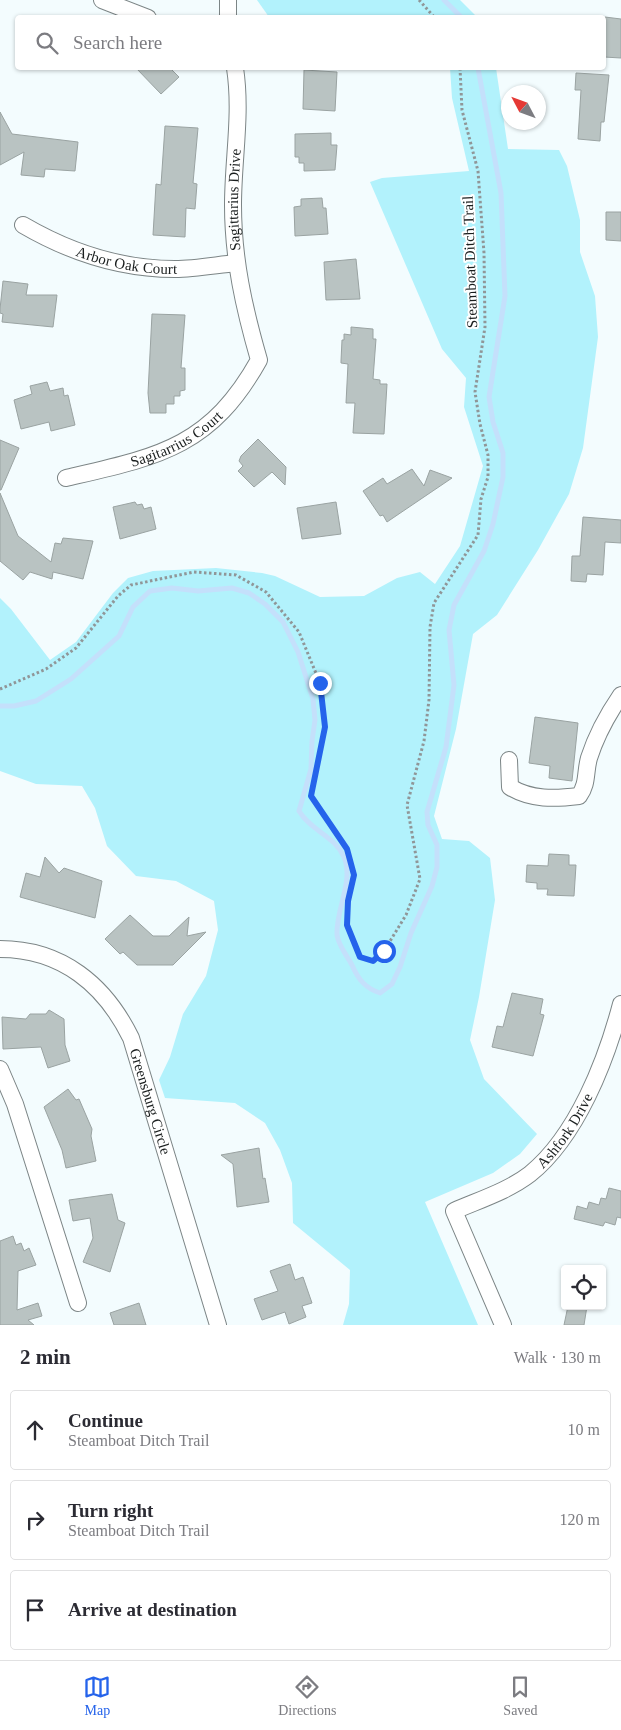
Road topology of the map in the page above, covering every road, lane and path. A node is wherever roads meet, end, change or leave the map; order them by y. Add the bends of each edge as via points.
1 (102, 0) edge
2 (228, 0) edge
3 (419, 0) edge
4 (140, 15) edge
5 (228, 15) edge
6 (432, 15) edge
7 (235, 70) edge
8 (460, 70) edge
9 (23, 225) dead end
10 (236, 263) junction
11 (259, 360) joint
12 (66, 478) dead end
13 (0, 689) edge
14 (621, 695) edge
15 (509, 760) dead end
16 (0, 949) edge
17 (621, 1004) edge
18 (0, 1069) edge
19 (78, 1303) dead end
20 (218, 1325) edge
21 (502, 1325) edge

1 - 4 street
2 - 5 street
3 - 6 path
7 - 10 street, Sagittarius Drive via 238,90 233,204
8 - 13 path, Steamboat Ditch Trail via 462,110 478,171 484,254 485,327 475,392 488,456 488,477 481,498 478,535 434,603 424,741 407,805 420,879 406,914 384,951 373,961 360,957 347,925 354,875 347,849 311,796 325,727 320,683 299,632 266,592 236,575 194,572 131,585 118,596 76,648 46,669
9 - 10 street, Arbor Oak Court via 51,242 110,262 177,269
10 - 11 street, Sagittarius Drive via 244,308
11 - 12 street, Sagitarrius Court via 231,402 213,421 188,439 142,460
14 - 15 street via 609,712 592,751 585,788 579,796 554,799 522,794 510,787
16 - 20 street, Greensburg Circle via 26,951 70,967 107,997 120,1016 131,1038
17 - 21 street, Ashfork Drive via 602,1064 586,1099 545,1159 512,1186 454,1211
18 - 19 street via 15,1104

